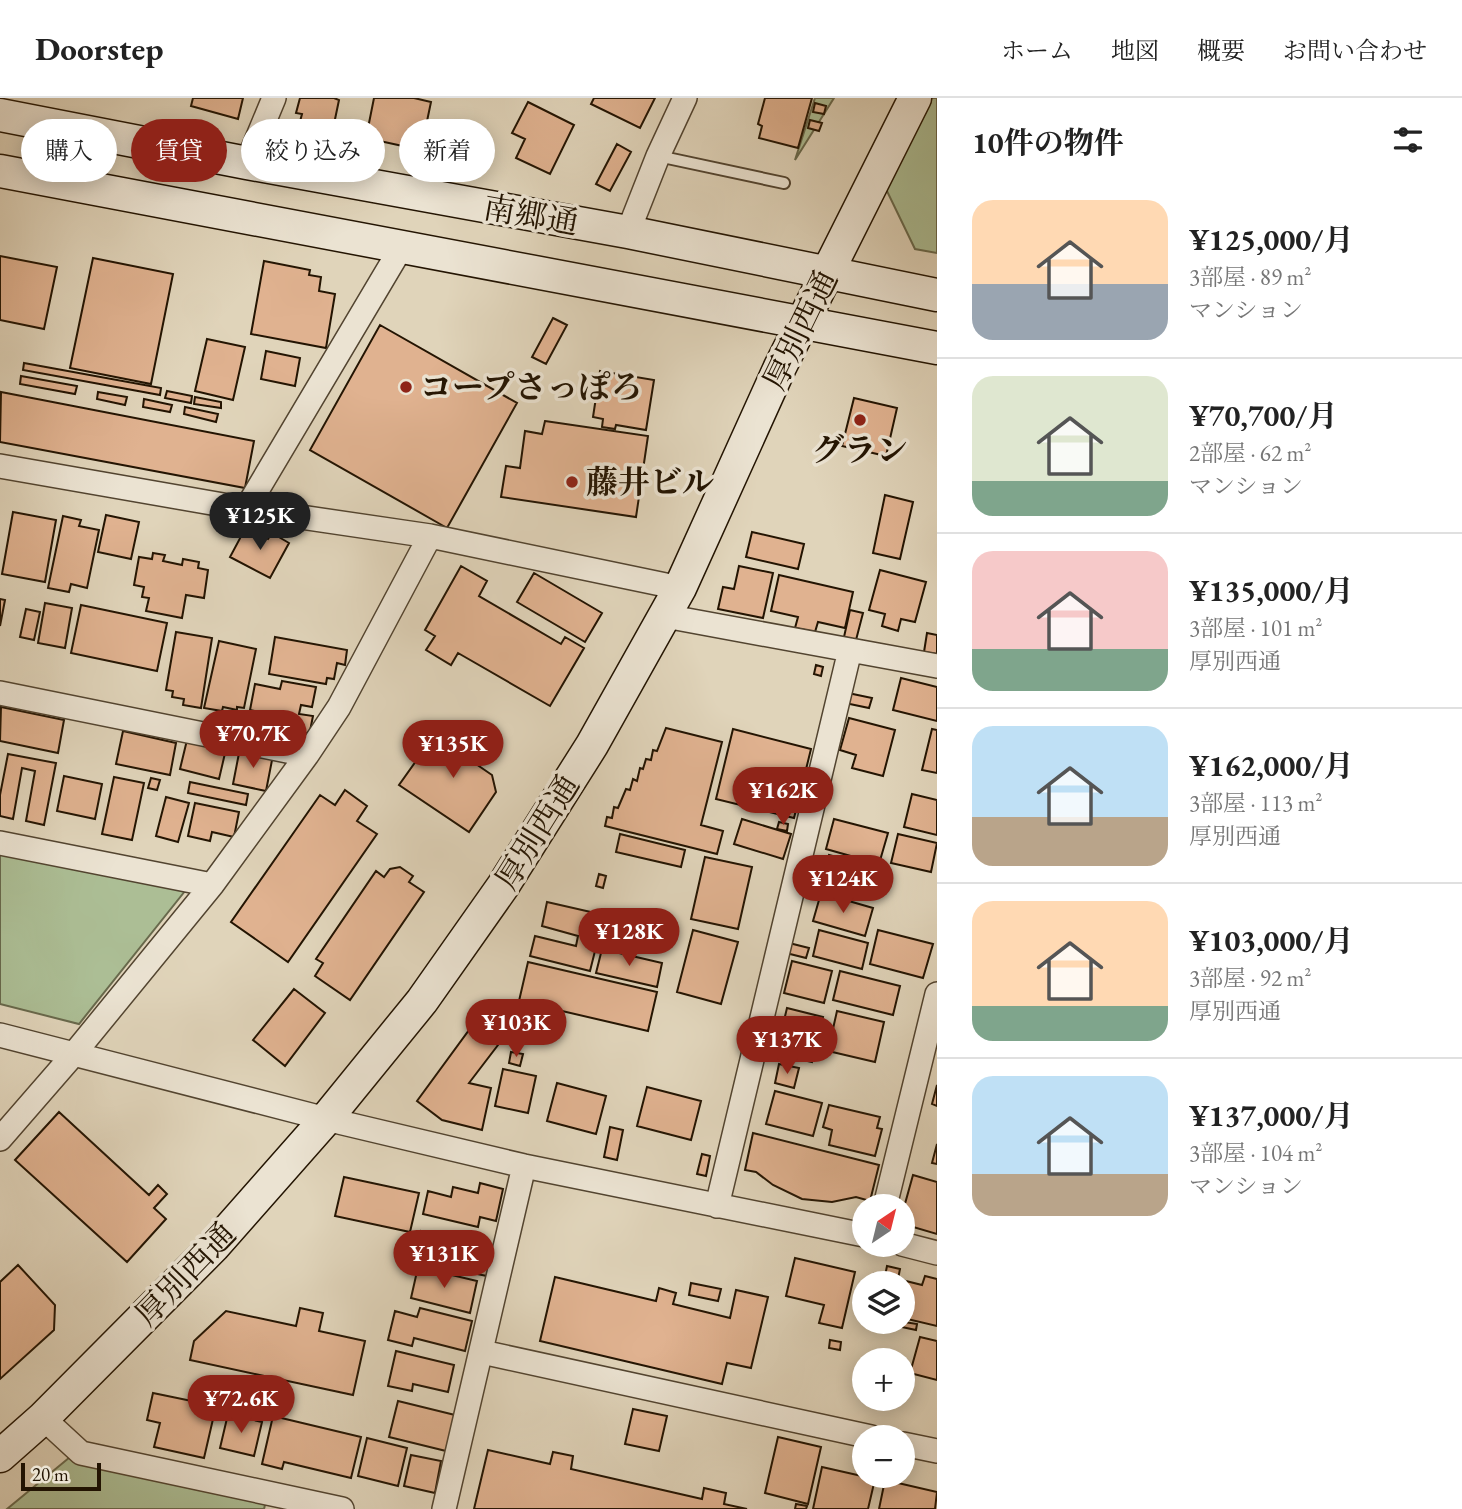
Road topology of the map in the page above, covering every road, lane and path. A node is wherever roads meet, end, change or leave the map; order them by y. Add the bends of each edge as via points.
1 (274, 98) edge
2 (685, 98) edge
3 (915, 98) edge
4 (0, 115) edge
5 (265, 119) edge
6 (658, 156) junction
7 (241, 162) edge
8 (0, 171) edge
9 (352, 182) edge
10 (784, 183) dead end
11 (628, 232) junction
12 (401, 248) junction
13 (826, 273) junction
14 (937, 295) edge
15 (803, 322) junction
16 (937, 348) edge
17 (0, 466) edge
18 (246, 509) junction
19 (430, 536) junction
20 (680, 588) junction
21 (665, 616) junction
22 (850, 650) junction
23 (937, 666) edge
24 (0, 693) edge
25 (307, 755) junction
26 (0, 843) edge
27 (212, 885) junction
28 (937, 994) edge
29 (0, 1035) edge
30 (73, 1055) junction
31 (326, 1119) junction
32 (0, 1139) edge
33 (524, 1166) junction
34 (889, 1194) edge
35 (717, 1206) junction
36 (852, 1233) edge
37 (915, 1247) edge
38 (937, 1253) edge
39 (482, 1352) junction
40 (43, 1418) junction
41 (852, 1433) edge
42 (915, 1446) edge
43 (937, 1451) edge
44 (0, 1456) edge
45 (266, 1501) edge
46 (342, 1509) edge
47 (444, 1509) edge

1 - 5 street
2 - 6 street
3 - 13 street, 厚別西通
4 - 7 street, 南郷通
6 - 10 lane
6 - 11 street
8 - 12 street, 南郷通
9 - 11 street, 南郷通
11 - 13 street, 南郷通
12 - 15 street, 南郷通
12 - 18 street
13 - 14 street, 南郷通
13 - 15 street, 厚別西通
15 - 16 street, 南郷通
15 - 20 street, 厚別西通
17 - 18 street
18 - 19 street
19 - 20 street
19 - 25 street via 339,707
20 - 21 street, 厚別西通
21 - 22 street
21 - 31 street, 厚別西通 via 592,745 503,886 422,1001
22 - 23 street
22 - 35 street
24 - 25 street
25 - 27 street
26 - 27 street
27 - 30 street
28 - 34 street
29 - 30 street
30 - 31 street
30 - 32 street
31 - 33 street
31 - 40 street, 厚別西通 via 214,1246
33 - 35 street
33 - 39 street
35 - 36 street
37 - 38 street
39 - 41 street
39 - 47 street
40 - 44 street, 厚別西通
40 - 45 street via 81,1453
42 - 43 street
45 - 46 street

